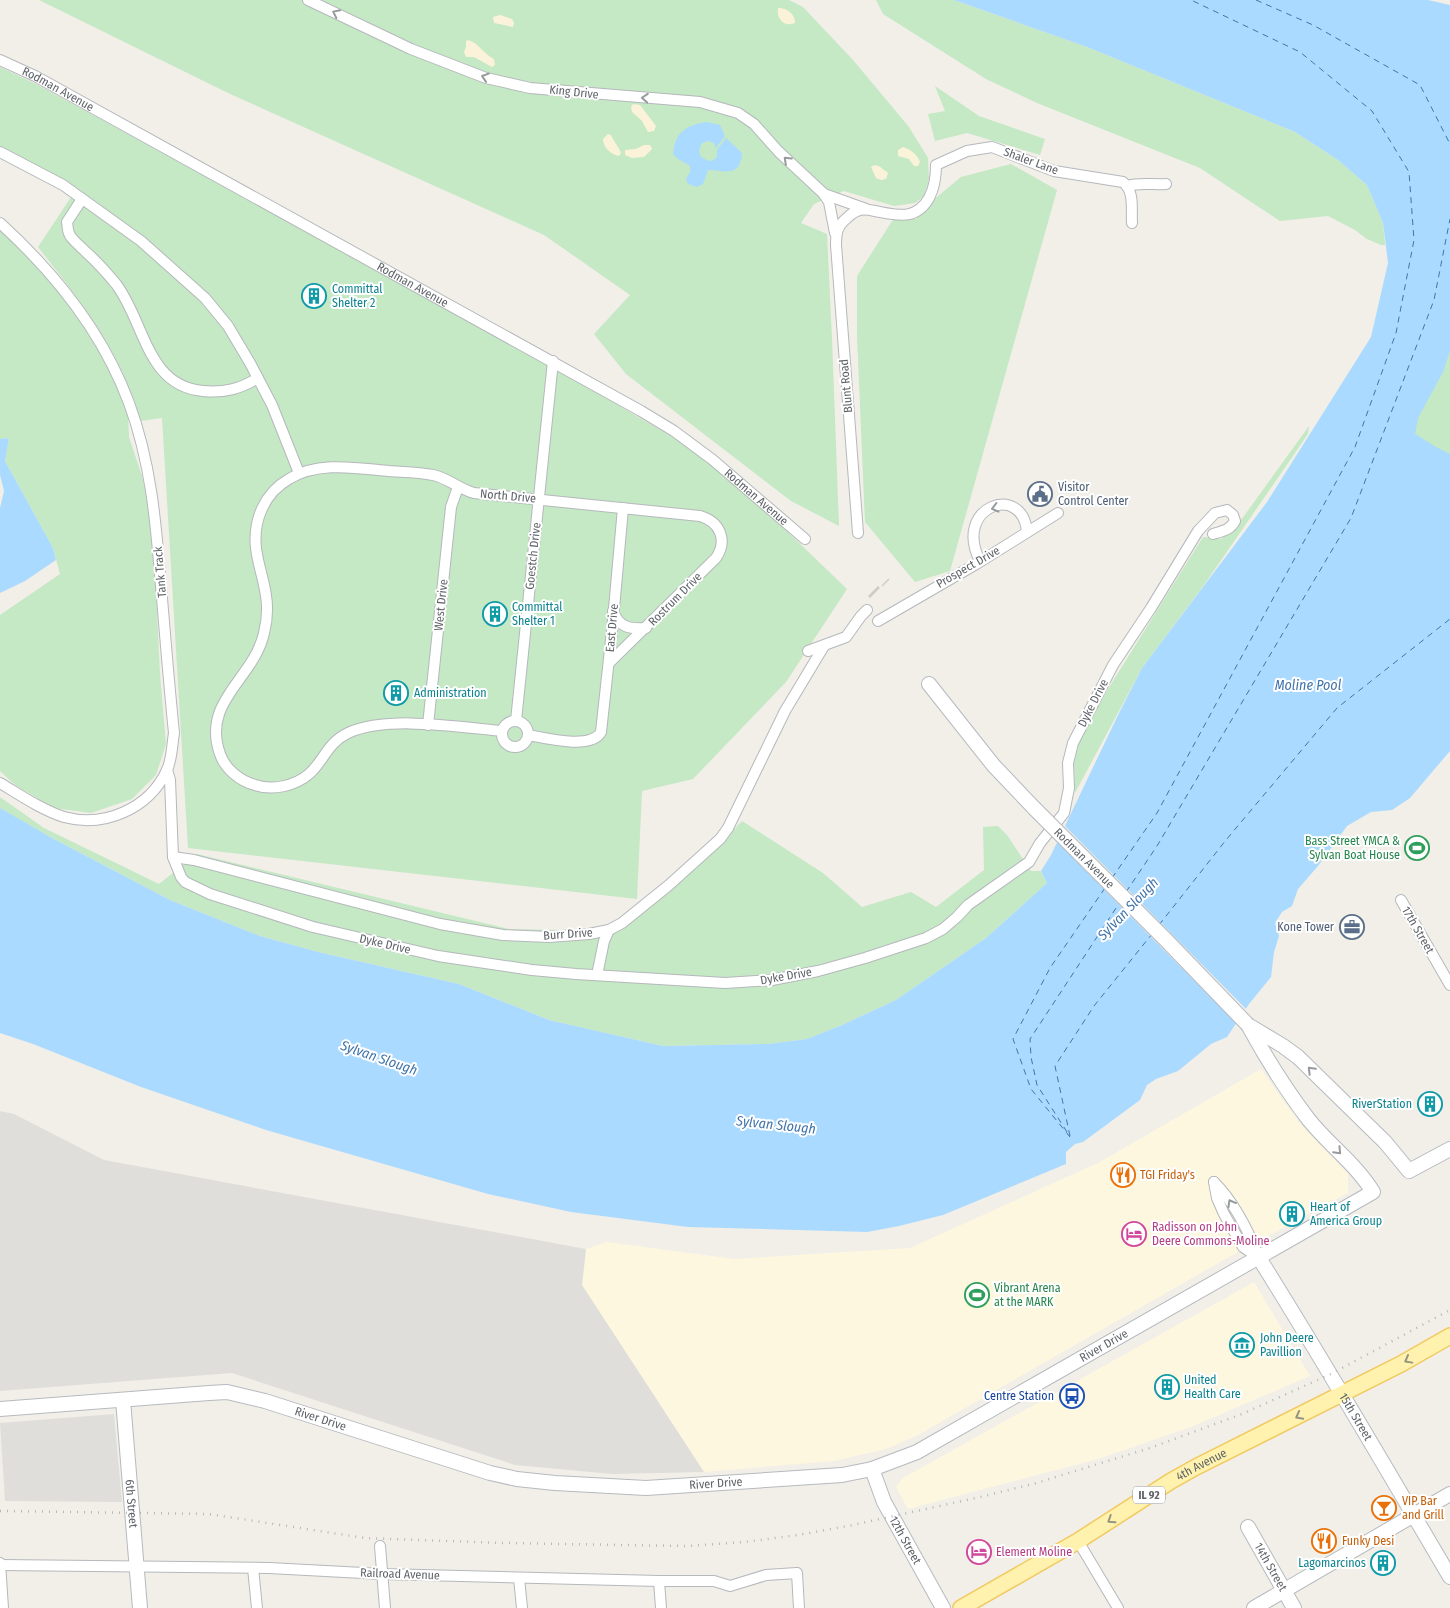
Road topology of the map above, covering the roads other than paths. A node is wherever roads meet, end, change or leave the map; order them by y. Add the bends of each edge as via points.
1 (308, 0) edge
2 (0, 60) edge
3 (0, 152) edge
4 (1166, 184) dead end
5 (1127, 186) junction
6 (823, 193) junction
7 (82, 199) junction
8 (867, 210) junction
9 (0, 223) edge
10 (1132, 223) dead end
11 (836, 238) junction
12 (553, 361) junction
13 (258, 378) junction
14 (299, 473) junction
15 (458, 486) junction
16 (538, 498) junction
17 (623, 508) junction
18 (1058, 513) dead end
19 (718, 527) joint
20 (1027, 532) junction
21 (858, 533) dead end
22 (1213, 534) dead end
23 (805, 539) dead end
24 (980, 561) junction
25 (867, 610) dead end
26 (613, 611) junction
27 (878, 621) dead end
28 (646, 628) junction
29 (824, 646) junction
30 (808, 651) dead end
31 (609, 663) junction
32 (929, 684) dead end
33 (516, 720) junction
34 (428, 725) junction
35 (502, 731) junction
36 (528, 735) junction
37 (167, 770) junction
38 (0, 783) edge
39 (173, 857) junction
40 (1401, 900) dead end
41 (609, 930) junction
42 (597, 975) junction
43 (1450, 985) edge
44 (1248, 1025) junction
45 (1450, 1149) edge
46 (1259, 1258) junction
47 (1450, 1336) edge
48 (1342, 1394) junction
49 (123, 1400) junction
50 (0, 1409) edge
51 (872, 1469) junction
52 (1450, 1494) edge
53 (1414, 1515) junction
54 (1248, 1527) dead end
55 (1078, 1541) junction
56 (380, 1546) dead end
57 (0, 1564) edge
58 (137, 1566) junction
59 (253, 1568) junction
60 (382, 1574) junction
61 (1450, 1576) edge
62 (519, 1578) junction
63 (659, 1581) junction
64 (1284, 1591) junction
65 (3, 1608) edge
66 (140, 1608) edge
67 (257, 1608) edge
68 (385, 1608) edge
69 (522, 1608) edge
70 (661, 1608) edge
71 (799, 1608) edge
72 (943, 1608) edge
73 (961, 1608) edge
74 (1118, 1608) edge
75 (1254, 1608) edge
76 (1294, 1608) edge

6 -> 1 street, King Drive via 754,124 732,111 700,102 530,88 486,78 411,49
2 - 12 street, Rodman Avenue via 44,80
3 - 7 street via 63,185
4 - 5 street, Shaler Lane
5 - 8 street, Shaler Lane via 1119,181 1054,171 992,147 967,151 936,165 932,193 917,212 901,215
5 - 10 street via 1132,202
6 - 8 street
6 - 11 street, Blunt Road via 829,202
7 - 13 street via 141,241 205,298 228,326
7 - 13 street via 67,222 70,236 116,284 163,372 179,385 210,392 238,389
8 - 11 street via 859,210 844,220 836,230
9 - 37 street, Tank Track via 37,259 82,313 116,375 137,427 157,530 174,733
11 - 21 street, Blunt Road
12 - 16 street, Goestch Drive
12 - 23 street, Rodman Avenue via 641,411 696,447
13 - 14 street
14 - 15 street, North Drive via 332,468 419,473 442,477
14 - 34 street via 274,491 257,520 256,549 266,597 266,620 256,654 218,712 215,736 223,762 247,782 266,787 285,786 310,774 326,751 349,733 387,725
15 - 16 street, North Drive via 474,493
15 - 34 street, West Drive via 451,507
16 - 17 street, North Drive
16 - 33 street, Goestch Drive
17 - 19 street, North Drive via 700,516 709,518
17 - 26 street, East Drive
18 - 20 street, Prospect Drive
19 - 28 street, Rostrum Drive via 722,546 716,558
20 - 24 street, Prospect Drive
20 -> 24 street via 1027,524 1015,508 1001,505 988,508 982,512 975,527 976,554
22 - 42 street, Dyke Drive via 1233,526 1234,515 1227,510 1215,512 1198,531 1113,666 1073,744 1068,763 1069,788 1064,814 1029,862 968,906 943,929 926,938 865,958 772,980 725,984
24 - 27 street, Prospect Drive
25 - 29 street via 846,637
26 - 28 street via 616,620 626,626
26 - 31 street, East Drive
28 - 31 street, Rostrum Drive
29 - 30 street
29 - 41 street, Burr Drive via 785,711 724,834 670,885
31 - 36 street, East Drive via 599,735 581,742
32 - 44 street, Rodman Avenue, bridge via 994,766
33 - 35 street via 506,724
33 - 36 street via 526,727
34 - 35 street
35 - 36 street via 506,743 513,747 522,745
37 - 38 street, Tank Track via 136,806 117,816 98,820 56,814
37 - 39 street, Dyke Drive
39 - 41 street, Burr Drive via 466,929 549,937
39 - 42 street, Dyke Drive via 180,877 196,888 313,927 456,959
40 - 43 street, 17th Street
41 - 42 street
45 -> 44 street via 1409,1171 1294,1053
44 -> 46 street, River Drive via 1306,1114 1373,1192
46 -> 46 street, 15th Street via 1226,1194 1214,1182 1217,1198 1242,1246
46 - 48 street, 15th Street
46 - 51 street, River Drive via 917,1452
47 -> 48 main road, 4th Avenue / IL 92
48 - 53 street, 15th Street
48 -> 55 main road, 4th Avenue / IL 92 via 1196,1467
49 - 50 street, River Drive
49 - 51 street, River Drive via 227,1392 482,1470 546,1482 646,1488 842,1475
49 - 58 street, 6th Street
51 - 72 street, 12th Street via 884,1502
52 - 53 street
53 - 61 street, 15th Street
53 - 64 street
54 - 64 street, 14th Street
55 - 73 main road, 4th Avenue / IL 92
55 - 74 street
56 - 60 street
57 - 58 street, Railroad Avenue
57 - 65 street
58 - 59 street, Railroad Avenue
58 - 66 street, 6th Street
59 - 60 street, Railroad Avenue
59 - 67 street
60 - 62 street, Railroad Avenue
60 - 68 street
62 - 63 street, Railroad Avenue
62 - 69 street
63 - 70 street
63 - 71 street, Railroad Avenue via 714,1581 730,1586 766,1575 797,1573
64 - 75 street
64 - 76 street, 14th Street

